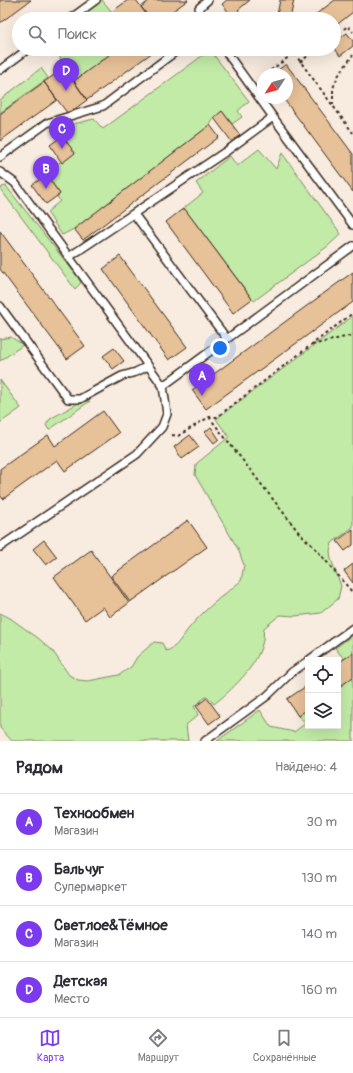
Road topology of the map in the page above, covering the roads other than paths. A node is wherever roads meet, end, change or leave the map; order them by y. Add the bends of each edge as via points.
1 (96, 0) edge
2 (208, 0) edge
3 (80, 12) edge
4 (200, 12) edge
5 (19, 56) edge
6 (171, 56) edge
7 (229, 56) edge
8 (0, 70) edge
9 (273, 117) junction
10 (0, 157) edge
11 (0, 172) edge
12 (134, 214) junction
13 (353, 225) edge
14 (353, 246) edge
15 (69, 257) junction
16 (0, 306) edge
17 (227, 339) junction
18 (148, 366) junction
19 (163, 386) junction
20 (0, 548) edge
21 (353, 628) edge
22 (313, 657) edge
23 (305, 663) edge
24 (205, 741) edge

1 - 3 lane
2 - 4 lane via 199,8
5 - 8 lane
6 - 10 lane via 103,106 47,123
7 - 9 lane
9 - 12 lane
9 - 13 lane
11 - 15 lane via 15,182
12 - 15 lane
12 - 17 lane
14 - 17 lane
15 - 18 lane
16 - 18 lane via 68,399 80,399 122,376
17 - 19 lane
18 - 19 lane
19 - 20 lane via 167,414 162,427 137,454
21 - 22 lane
23 - 24 lane via 267,696

